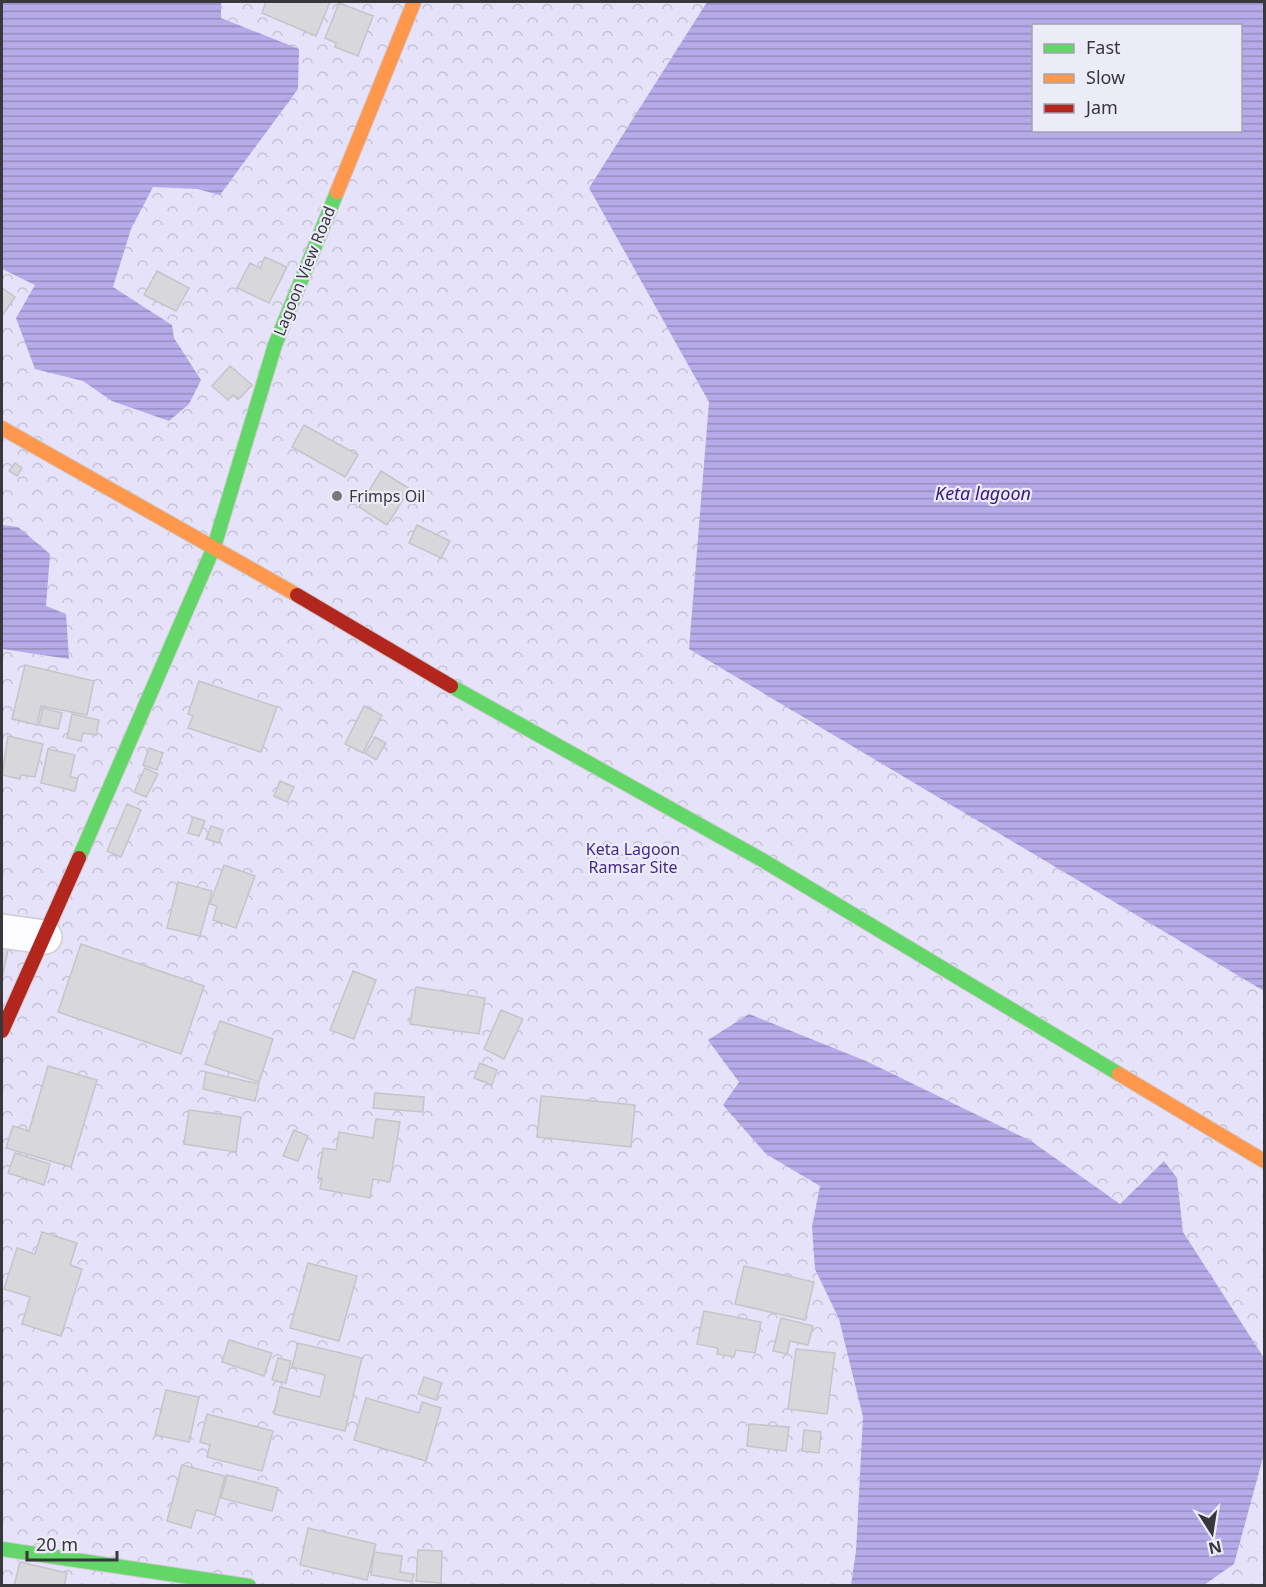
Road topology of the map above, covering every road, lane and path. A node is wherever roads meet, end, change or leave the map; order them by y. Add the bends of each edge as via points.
1 (414, 2) edge
2 (2, 428) edge
3 (214, 547) junction
4 (2, 931) edge
5 (45, 937) junction
6 (2, 1031) edge
7 (1264, 1161) edge
8 (2, 1549) edge
9 (249, 1586) edge

1 - 3 main road, Lagoon View Road via 274,345
2 - 3 main road
3 - 5 main road, Lagoon View Road
3 - 7 main road via 544,740 764,861
4 - 5 street
5 - 6 main road, Lagoon View Road
8 - 9 main road

